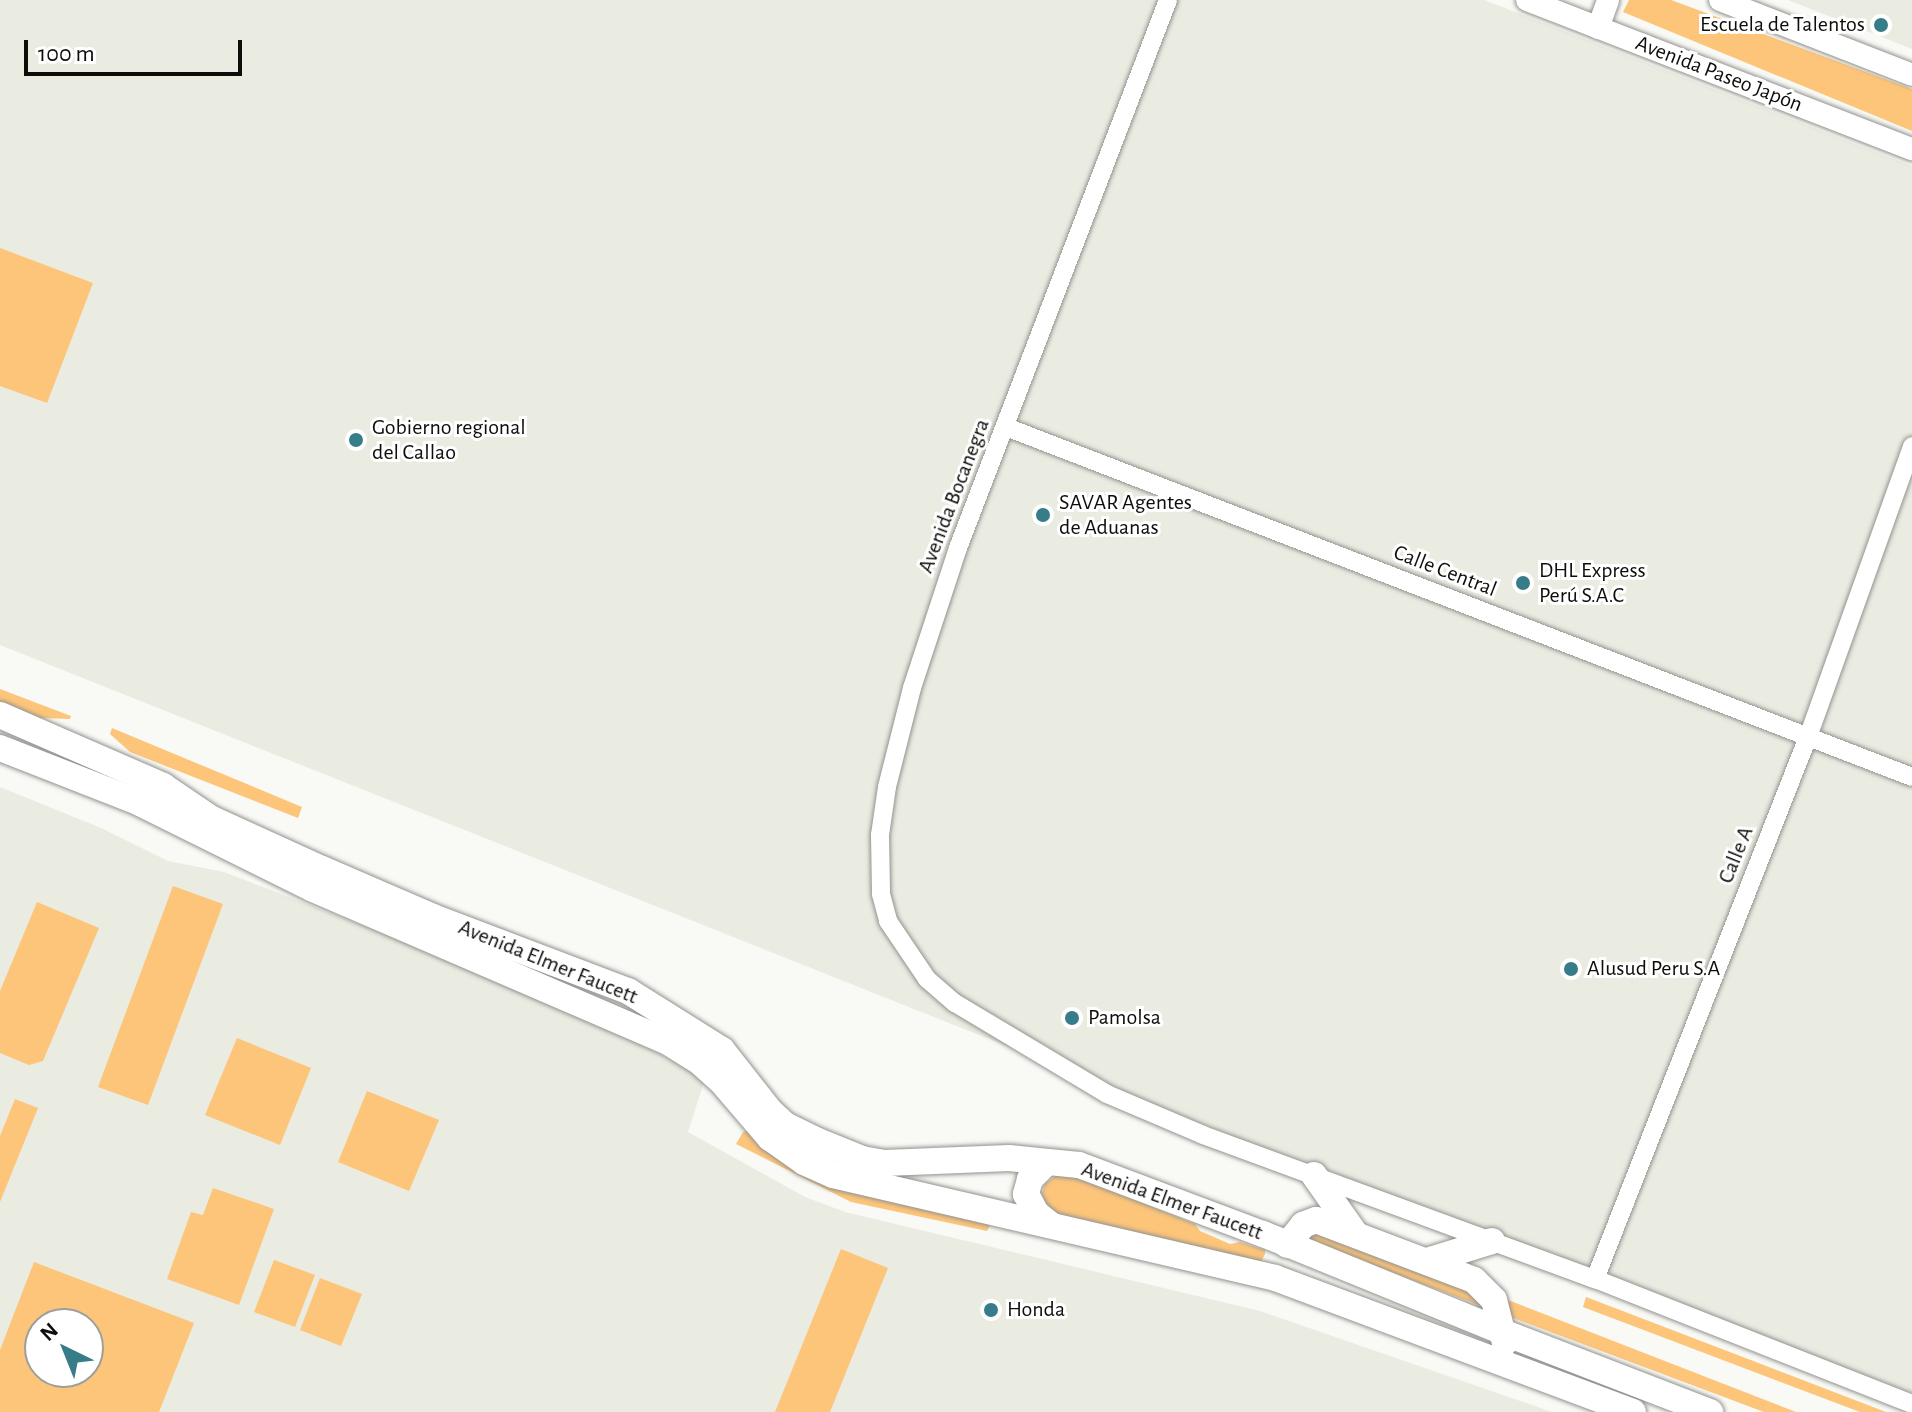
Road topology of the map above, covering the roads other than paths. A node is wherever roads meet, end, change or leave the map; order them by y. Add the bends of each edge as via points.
1 (1168, 0) edge
2 (1527, 0) edge
3 (1608, 0) edge
4 (1720, 0) edge
5 (1598, 28) junction
6 (1912, 75) edge
7 (1912, 149) edge
8 (1006, 427) junction
9 (1912, 446) edge
10 (0, 715) edge
11 (1808, 737) junction
12 (0, 748) edge
13 (1912, 777) edge
14 (1047, 1162) junction
15 (1314, 1175) junction
16 (1054, 1226) junction
17 (1354, 1232) junction
18 (1492, 1241) junction
19 (1287, 1245) junction
20 (1427, 1261) junction
21 (1595, 1279) junction
22 (1505, 1333) junction
23 (1504, 1362) junction
24 (1912, 1404) edge
25 (1678, 1406) edge
26 (1633, 1412) edge
27 (1710, 1412) edge

1 - 8 street, Avenida Bocanegra
2 - 5 main road, Avenida Paseo Japón
3 - 5 main road
4 - 6 main road
5 - 7 main road, Avenida Paseo Japón
8 - 11 street, Calle Central
8 - 15 street, Avenida Bocanegra via 958,548 912,688 887,787 880,835 881,894 888,921 927,979 955,1003 1107,1094
9 - 11 street, Calle A
10 - 14 highway, Avenida Elmer Faucett via 163,786 210,818 322,869 628,991 729,1055 770,1111 800,1134 885,1163 1009,1158
11 - 13 street, Calle Central
11 - 21 street, Calle A
12 - 16 highway, Avenida Elmer Faucett via 140,803 313,889 668,1042 701,1063 770,1138 804,1162 833,1175
14 - 16 highway via 1030,1179 1026,1194 1036,1213
14 - 19 highway, Avenida Elmer Faucett via 1079,1165
15 - 17 highway
15 - 18 street
16 - 23 highway, Avenida Elmer Faucett via 1275,1278
17 - 19 highway via 1316,1220 1303,1225
17 - 20 highway
18 - 20 highway
18 - 21 street
19 - 22 highway, Avenida Elmer Faucett
20 - 22 highway via 1474,1280 1494,1300
21 - 24 street
22 - 23 highway
22 - 25 highway, Avenida Elmer Faucett
23 - 26 highway, Avenida Elmer Faucett
25 - 27 highway, Avenida Elmer Faucett

